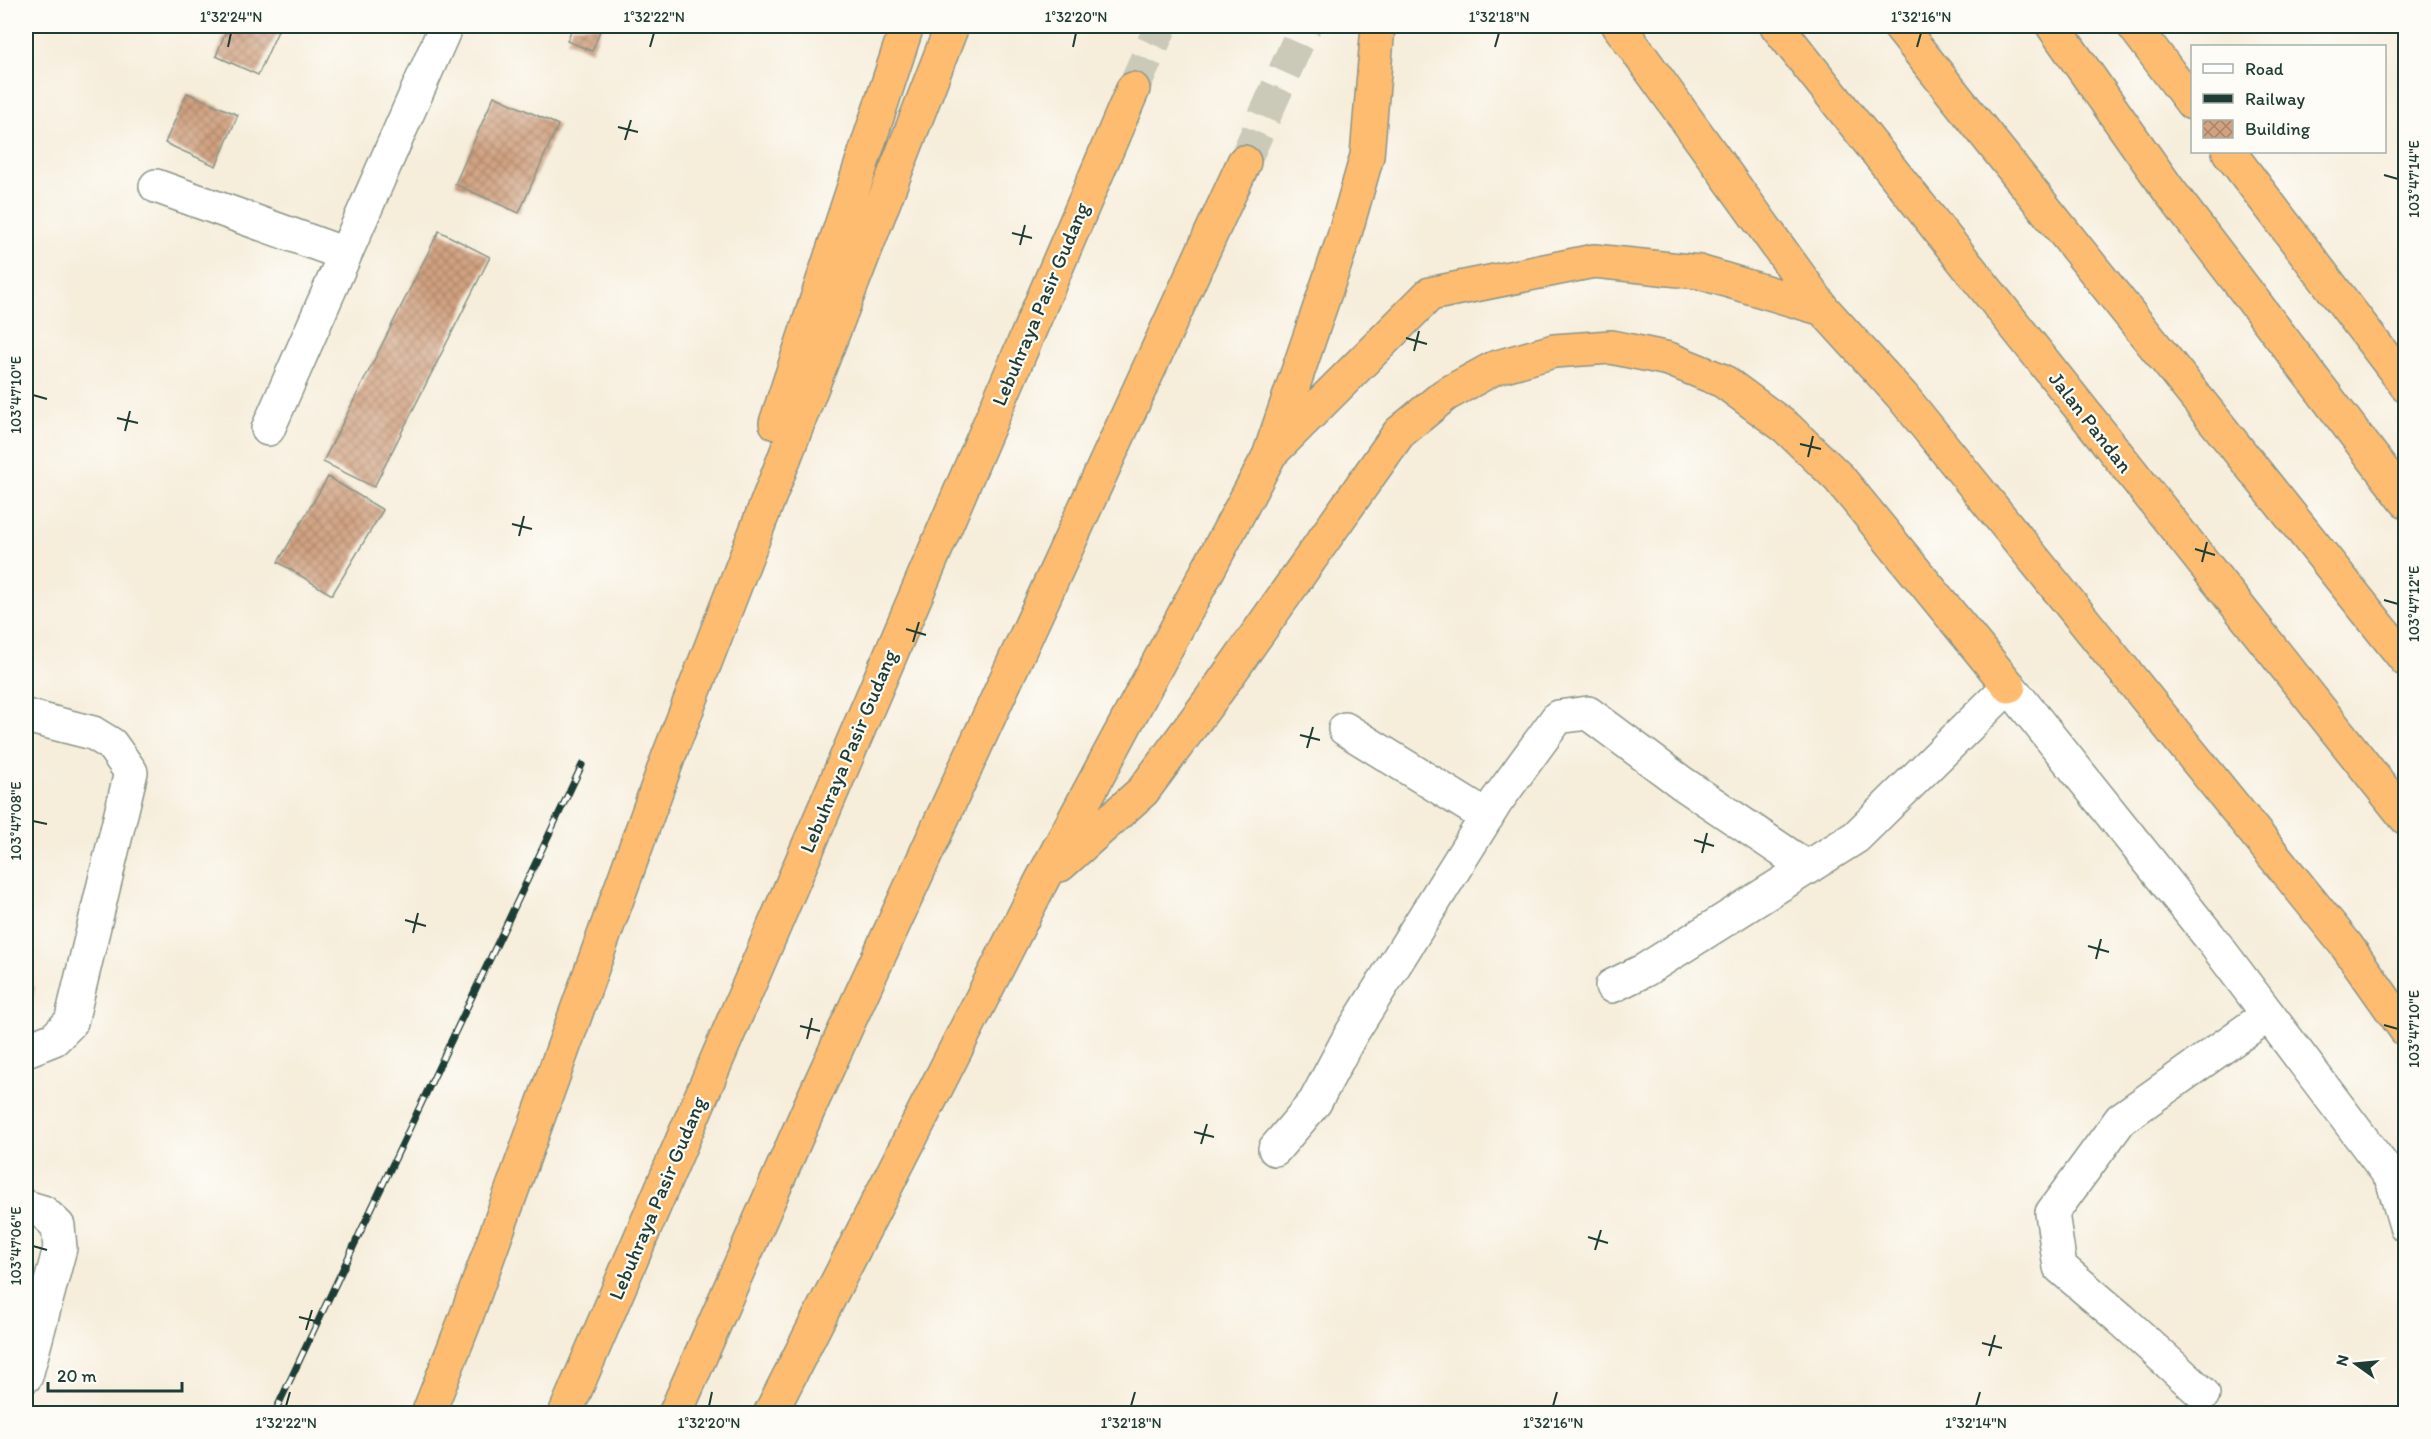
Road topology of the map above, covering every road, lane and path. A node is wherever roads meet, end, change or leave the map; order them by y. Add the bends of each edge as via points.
1 (446, 26) edge
2 (907, 26) edge
3 (952, 26) edge
4 (1378, 26) edge
5 (1619, 26) edge
6 (1777, 26) edge
7 (1899, 26) edge
8 (2053, 26) edge
9 (2134, 26) edge
10 (1133, 89) tunnel mouth
11 (2191, 100) edge
12 (2230, 153) edge
13 (1244, 162) tunnel mouth
14 (156, 186) dead end
15 (345, 254) junction
16 (1823, 309) junction
17 (2406, 385) edge
18 (267, 429) dead end
19 (1269, 456) junction
20 (2406, 501) edge
21 (2406, 660) edge
22 (2009, 686) junction
23 (26, 716) edge
24 (1344, 729) dead end
25 (668, 758) junction
26 (1487, 817) junction
27 (2406, 818) edge
28 (1808, 868) junction
29 (1042, 880) junction
30 (1612, 986) dead end
31 (2268, 1015) junction
32 (2406, 1030) edge
33 (26, 1049) edge
34 (1275, 1149) dead end
35 (2399, 1190) edge
36 (26, 1207) edge
37 (2406, 1226) edge
38 (26, 1376) edge
39 (2203, 1394) dead end
40 (428, 1413) edge
41 (565, 1413) edge
42 (675, 1413) edge
43 (770, 1413) edge

1 - 15 street
2 - 25 highway
3 - 25 highway
4 - 19 highway via 1367,156 1343,240
5 - 16 highway
6 - 27 highway, Jalan Pandan
7 - 21 highway
8 - 20 highway via 2168,189
9 - 11 highway
10 - 41 highway, Lebuhraya Pasir Gudang
12 - 17 highway
13 - 42 highway via 810,1106
14 - 15 street
15 - 18 street
16 - 19 highway via 1699,272 1594,261 1430,294
16 - 32 highway via 1902,396 2346,945
19 - 29 highway
22 - 28 street via 1856,837
22 - 29 highway via 1839,478 1787,428 1723,381 1669,359 1611,347 1554,351 1494,368 1445,395 1399,433 1143,791
22 - 31 street
23 - 33 street via 93,733 111,744 131,772 71,1022 54,1039
24 - 26 street
25 - 40 highway
26 - 28 street via 1558,717 1588,713 1682,783
26 - 34 street via 1350,1036 1315,1102
28 - 30 street via 1645,970
29 - 43 highway
31 - 35 street
31 - 39 street via 2121,1119 2052,1213 2060,1267
35 - 37 street
36 - 38 street via 43,1212 58,1226 60,1248

